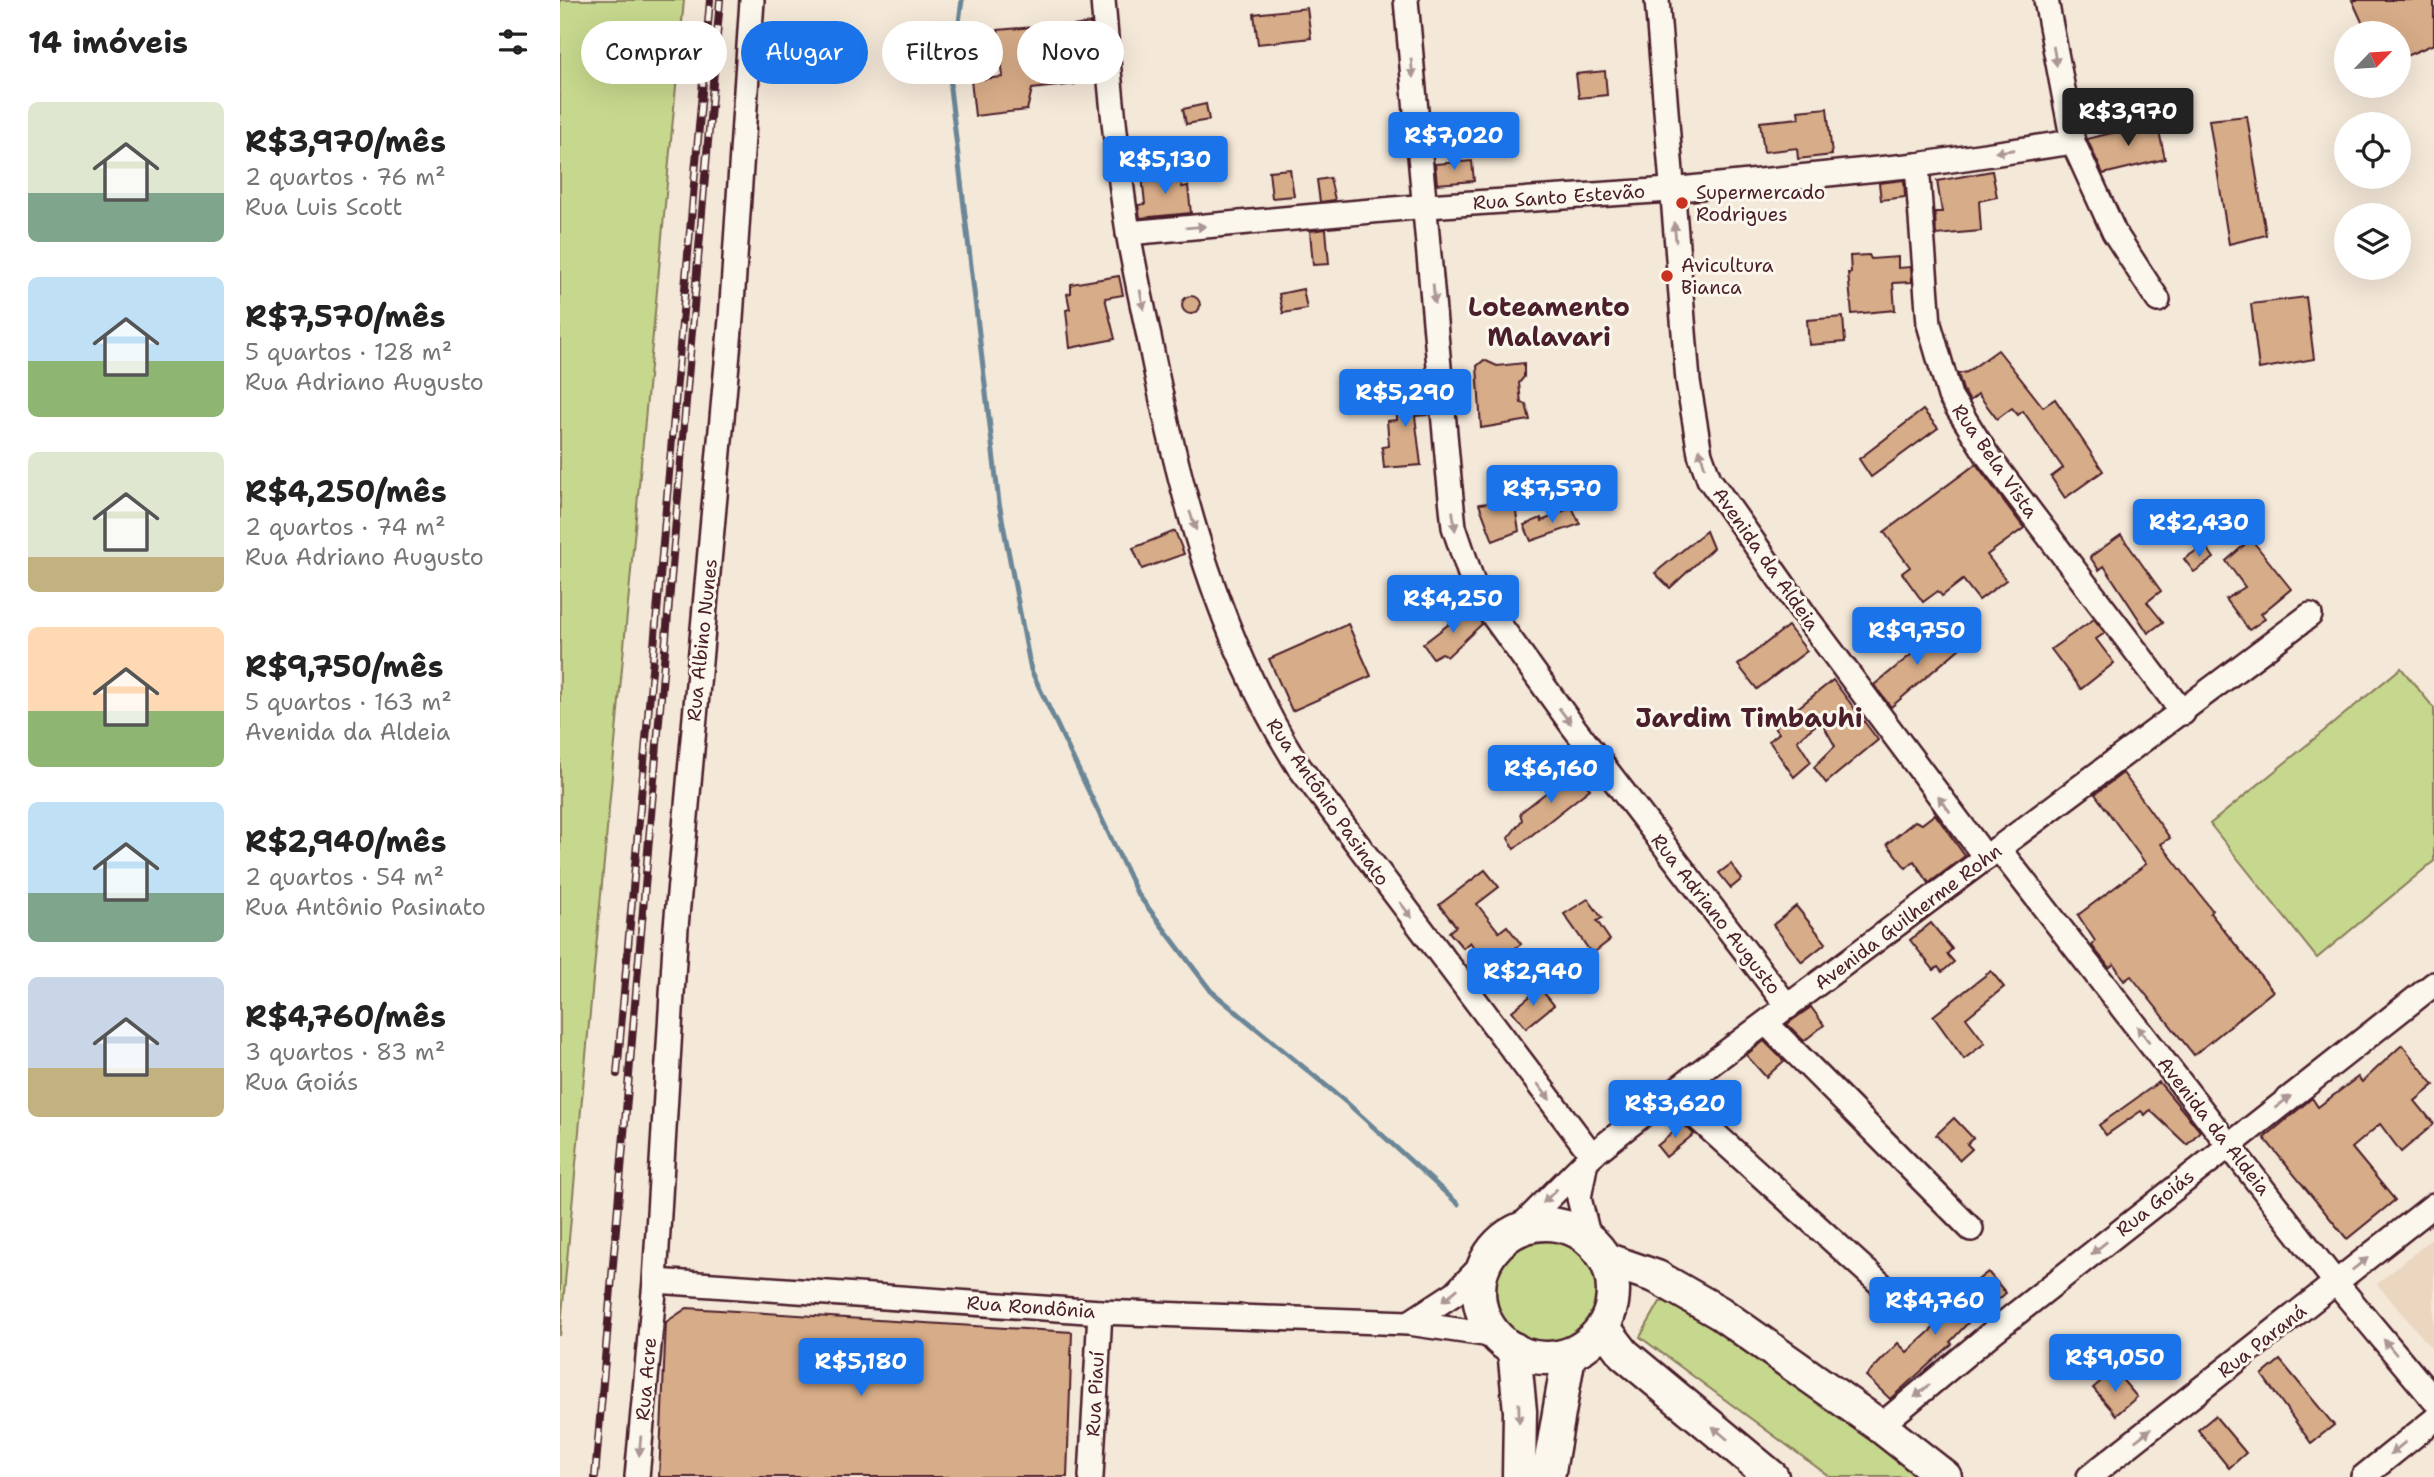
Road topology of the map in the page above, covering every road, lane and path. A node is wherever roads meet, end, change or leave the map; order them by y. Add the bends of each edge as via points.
1 (752, 0) edge
2 (1103, 0) edge
3 (1108, 0) edge
4 (1406, 0) edge
5 (1657, 0) edge
6 (2046, 0) edge
7 (2073, 142) junction
8 (1917, 165) junction
9 (1670, 190) junction
10 (1427, 206) junction
11 (1128, 233) junction
12 (2158, 300) dead end
13 (2310, 615) dead end
14 (2183, 713) junction
15 (1992, 853) junction
16 (2434, 985) edge
17 (1788, 1007) junction
18 (1766, 1023) junction
19 (1671, 1094) junction
20 (2229, 1144) junction
21 (1589, 1158) junction
22 (2434, 1205) edge
23 (1971, 1229) dead end
24 (1516, 1231) junction
25 (1597, 1249) junction
26 (1486, 1261) junction
27 (1657, 1277) junction
28 (655, 1281) junction
29 (2336, 1283) junction
30 (1906, 1307) dead end
31 (1100, 1312) junction
32 (1608, 1315) junction
33 (1409, 1323) junction
34 (1508, 1345) junction
35 (1569, 1355) junction
36 (2434, 1400) edge
37 (2434, 1420) edge
38 (1880, 1426) junction
39 (637, 1477) edge
40 (1091, 1477) edge
41 (1518, 1477) edge
42 (1548, 1477) edge
43 (1772, 1477) edge
44 (1945, 1477) edge
45 (2089, 1477) edge
46 (2363, 1477) edge

1 - 28 street, Rua Albino Nunes via 729,333 676,927
2 - 3 street
2 - 11 street, Rua Antônio Pasinato
4 -> 10 street, Rua Adriano Augusto
5 - 9 street, Avenida da Aldeia
6 -> 7 street
7 -> 8 street, Rua Santo Estevão
7 - 12 street via 2114,232
8 - 9 street, Rua Santo Estevão
8 - 14 street, Rua Bela Vista via 1929,324 1950,396 2001,473
9 - 10 street, Rua Santo Estevão
15 -> 9 street, Avenida da Aldeia via 1809,621 1709,479 1700,454 1688,381
11 -> 10 street, Rua Santo Estevão
10 -> 17 street, Rua Adriano Augusto via 1454,527 1476,592 1528,667
11 -> 21 street, Rua Antônio Pasinato via 1186,503 1245,670 1265,712 1349,836
13 - 14 street, Avenida Guilherme Rohn
14 - 15 street, Avenida Guilherme Rohn
15 - 17 street, Avenida Guilherme Rohn
20 -> 15 street, Avenida da Aldeia
20 -> 16 street, Rua Goiás
17 - 18 street, Avenida Guilherme Rohn
18 - 19 street, Avenida Guilherme Rohn
18 - 23 street
19 - 21 street, Avenida Guilherme Rohn
19 - 30 street
20 - 29 street, Avenida da Aldeia
20 -> 38 street, Rua Goiás
21 -> 24 street, Avenida Guilherme Rohn
21 - 25 street via 1578,1198
29 -> 22 street, Rua Paraná
24 - 25 street via 1553,1224 1572,1229
24 - 26 street via 1498,1244
25 - 27 street
25 - 32 street via 1613,1279
26 -> 33 street via 1455,1293
26 - 34 street via 1479,1300 1484,1319
27 - 32 street
27 - 38 street via 1720,1313
28 - 31 street, Rua Rondônia
28 -> 39 street, Rua Acre
36 -> 29 street, Avenida da Aldeia
45 -> 29 street, Rua Paraná
31 - 33 street, Rua Rondônia
31 - 40 street, Rua Piauí
32 - 35 street via 1583,1349
43 -> 32 street via 1624,1354
33 - 34 street, Rua Rondônia via 1484,1334
34 - 35 street via 1530,1357
34 -> 41 street via 1520,1411
35 - 42 street
37 -> 46 street
38 - 44 street

